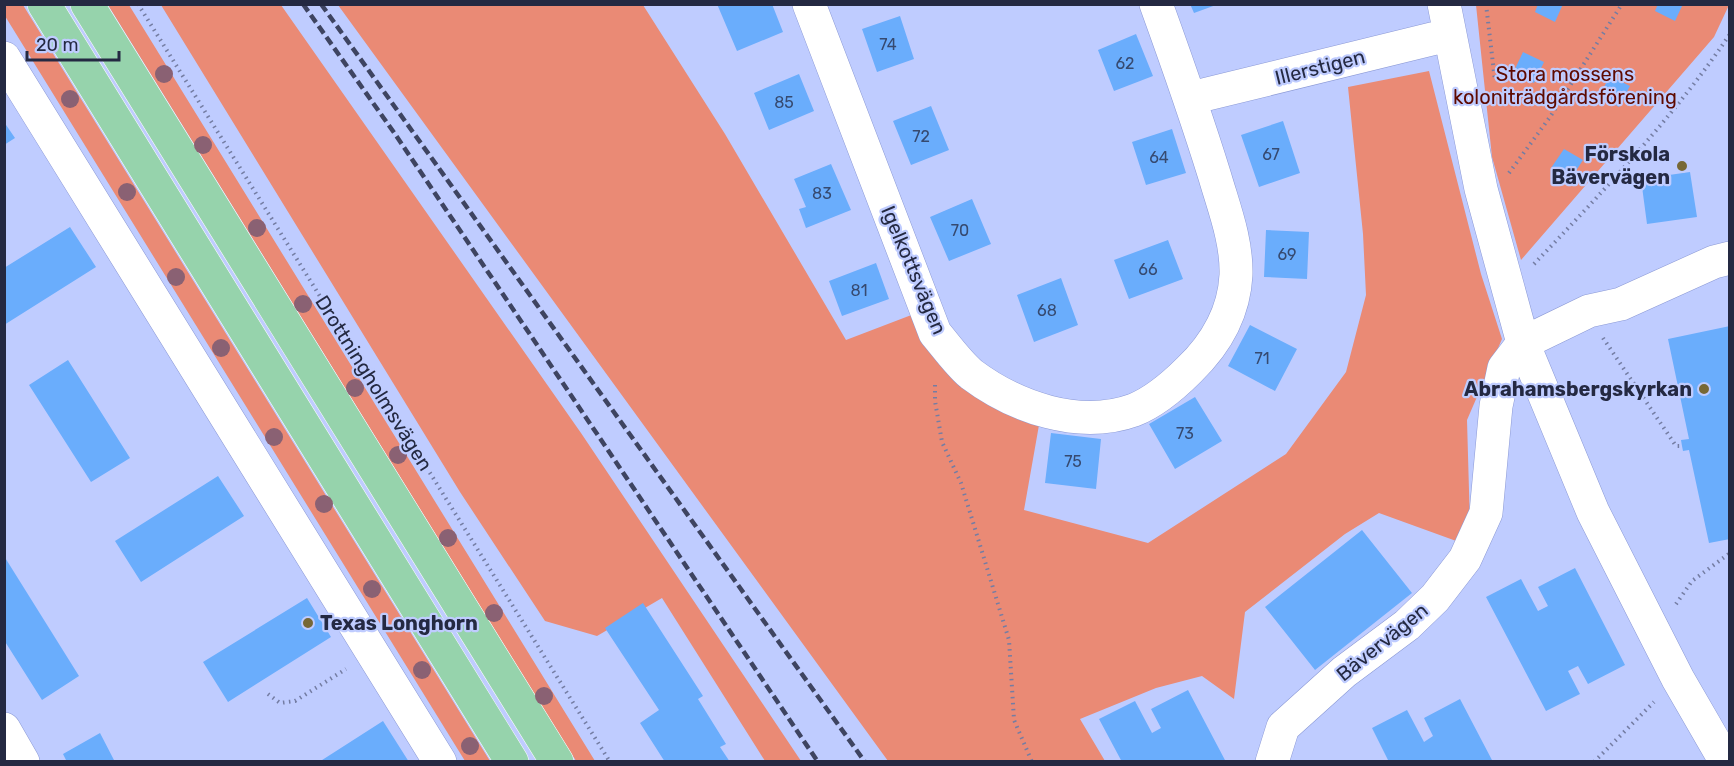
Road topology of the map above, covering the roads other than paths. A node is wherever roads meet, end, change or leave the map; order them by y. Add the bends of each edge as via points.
1 (44, 4) edge
2 (87, 4) edge
3 (809, 4) edge
4 (1156, 4) edge
5 (1446, 20) edge
6 (4, 58) edge
7 (1191, 98) junction
8 (1730, 258) edge
9 (1523, 343) junction
10 (4, 729) edge
11 (23, 762) edge
12 (440, 762) edge
13 (512, 762) edge
14 (557, 762) edge
15 (1272, 762) edge
16 (1726, 762) edge

1 - 13 main road
2 - 14 main road
3 - 7 street, Igelkottsvägen via 935,333 970,373 1013,400 1058,415 1095,417 1134,410 1180,379 1211,348 1230,308 1236,274 1232,234
4 - 7 street, Igelkottsvägen
5 - 7 street, Illerstigen
5 - 9 street via 1481,189
6 - 12 street
8 - 9 street, Bävervägen via 1621,304 1589,311
9 - 15 street, Bävervägen via 1504,368 1496,406 1486,513 1465,559 1435,598 1407,625 1344,672 1283,727
9 - 16 street via 1593,512 1678,679
10 - 11 street

